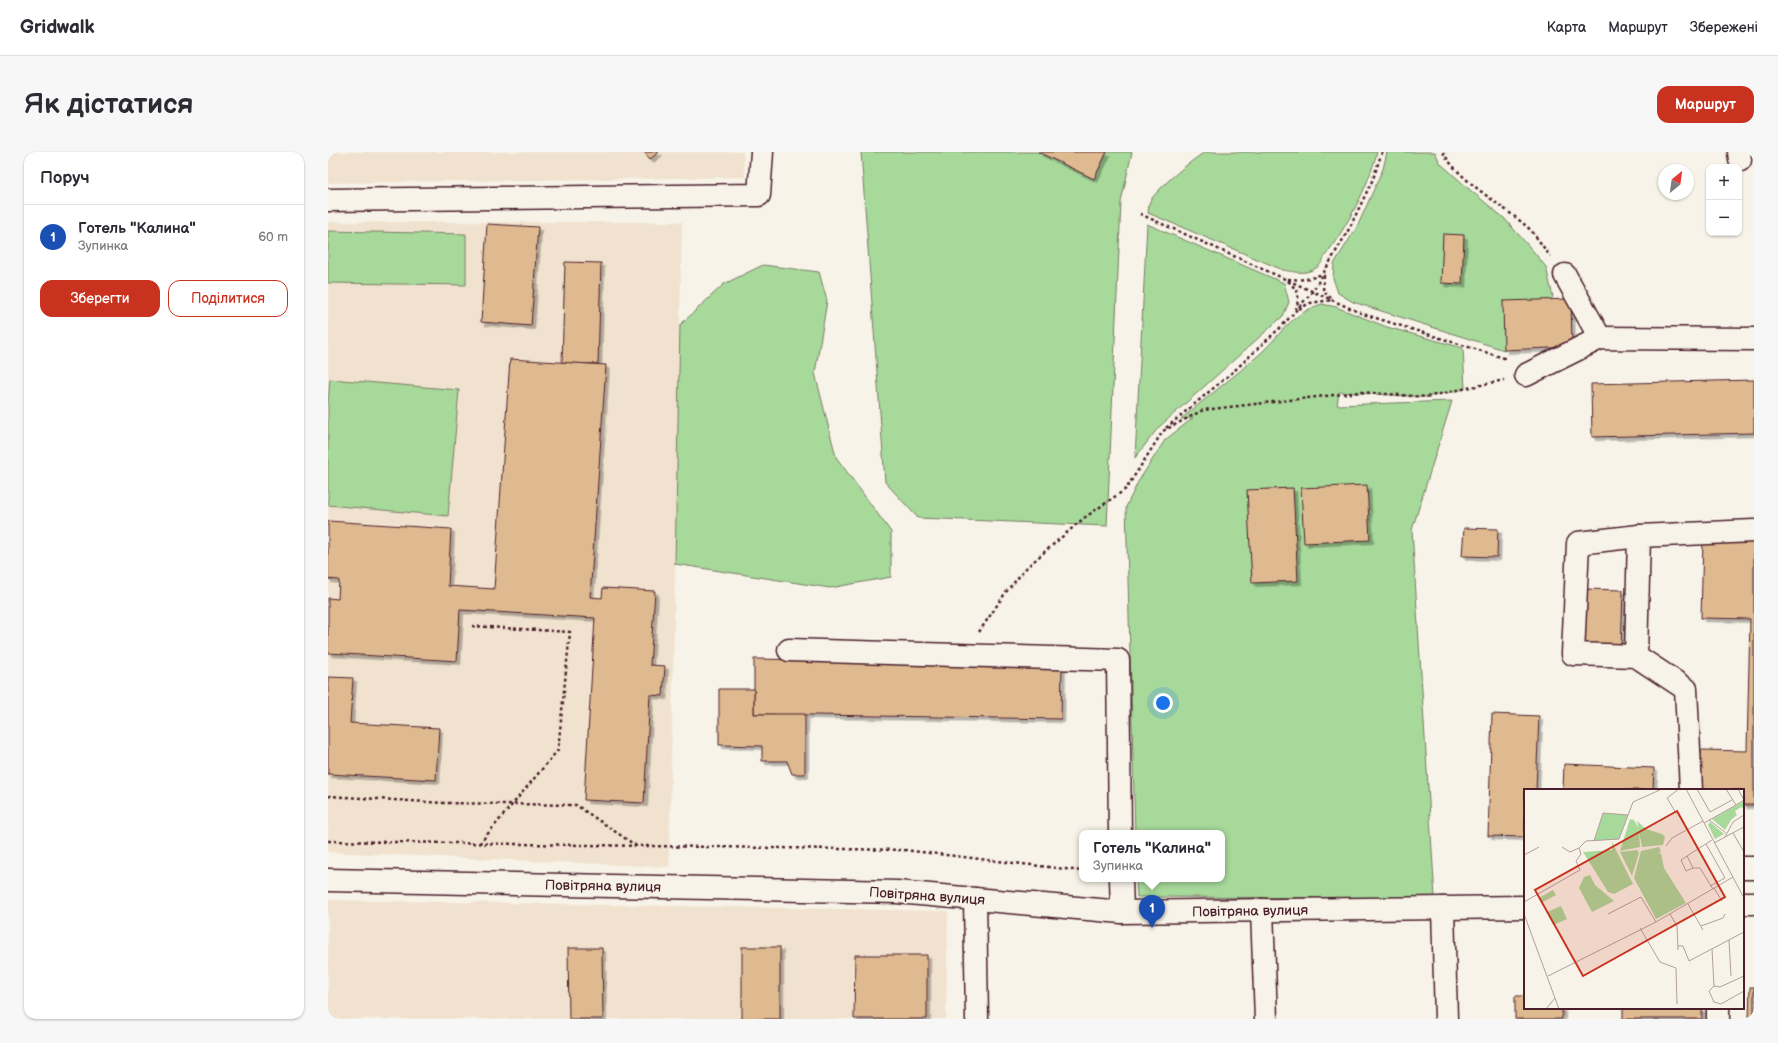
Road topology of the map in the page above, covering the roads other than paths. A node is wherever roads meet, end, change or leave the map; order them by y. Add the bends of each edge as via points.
1 (762, 152) edge
2 (328, 200) edge
3 (1565, 275) road end
4 (1600, 338) junction
5 (1754, 339) edge
6 (1534, 371) road end
7 (1754, 531) edge
8 (1639, 536) junction
9 (789, 650) dead end
10 (1636, 656) junction
11 (1691, 789) edge
12 (1120, 830) edge
13 (328, 880) edge
14 (1121, 882) edge
15 (975, 899) junction
16 (1524, 907) edge
17 (1443, 908) junction
18 (1262, 910) junction
19 (1122, 912) junction
20 (977, 1019) edge
21 (1266, 1019) edge
22 (1446, 1019) edge

1 - 2 street via 759,195
3 - 4 street
4 - 5 street
4 - 6 street
7 - 8 street
8 - 10 street
8 - 10 street via 1578,543 1573,654
9 - 12 street via 1118,660
10 - 11 street via 1686,689
13 - 15 street, Повітряна вулиця via 898,892
14 - 19 street
15 - 19 street, Повітряна вулиця
15 - 20 street
16 - 17 street, Повітряна вулиця
17 - 18 street, Повітряна вулиця
17 - 22 street
18 - 19 street, Повітряна вулиця
18 - 21 street

